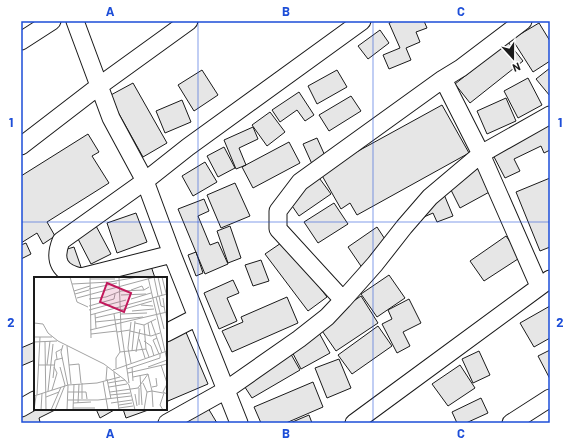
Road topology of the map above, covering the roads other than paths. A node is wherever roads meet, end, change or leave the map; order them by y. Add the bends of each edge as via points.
1 (52, 21) edge
2 (76, 21) edge
3 (189, 21) edge
4 (362, 21) edge
5 (524, 21) edge
6 (21, 41) edge
7 (443, 79) junction
8 (99, 86) junction
9 (550, 115) edge
10 (21, 146) edge
11 (481, 154) junction
12 (145, 182) junction
13 (172, 254) junction
14 (545, 282) edge
15 (343, 300) junction
16 (197, 317) junction
17 (167, 332) edge
18 (226, 390) junction
19 (34, 401) edge
20 (549, 402) edge
21 (21, 408) edge
22 (167, 423) edge
23 (239, 423) edge
24 (354, 423) edge
25 (511, 423) edge

1 - 6 street
2 - 8 street
3 - 8 street
4 - 12 street via 188,147
5 - 7 street
7 - 11 street
7 - 15 street via 300,182 278,212 278,229
8 - 10 street
8 - 12 street via 111,118
9 - 11 street
11 - 14 street
11 - 15 street via 430,198
12 - 13 street
12 - 13 street via 61,241 57,252 59,263 64,271 81,277
13 - 16 street
14 - 24 street
15 - 18 street via 327,317 299,339
16 - 17 street
16 - 18 street
18 - 22 street
18 - 23 street
19 - 21 street
20 - 25 street

